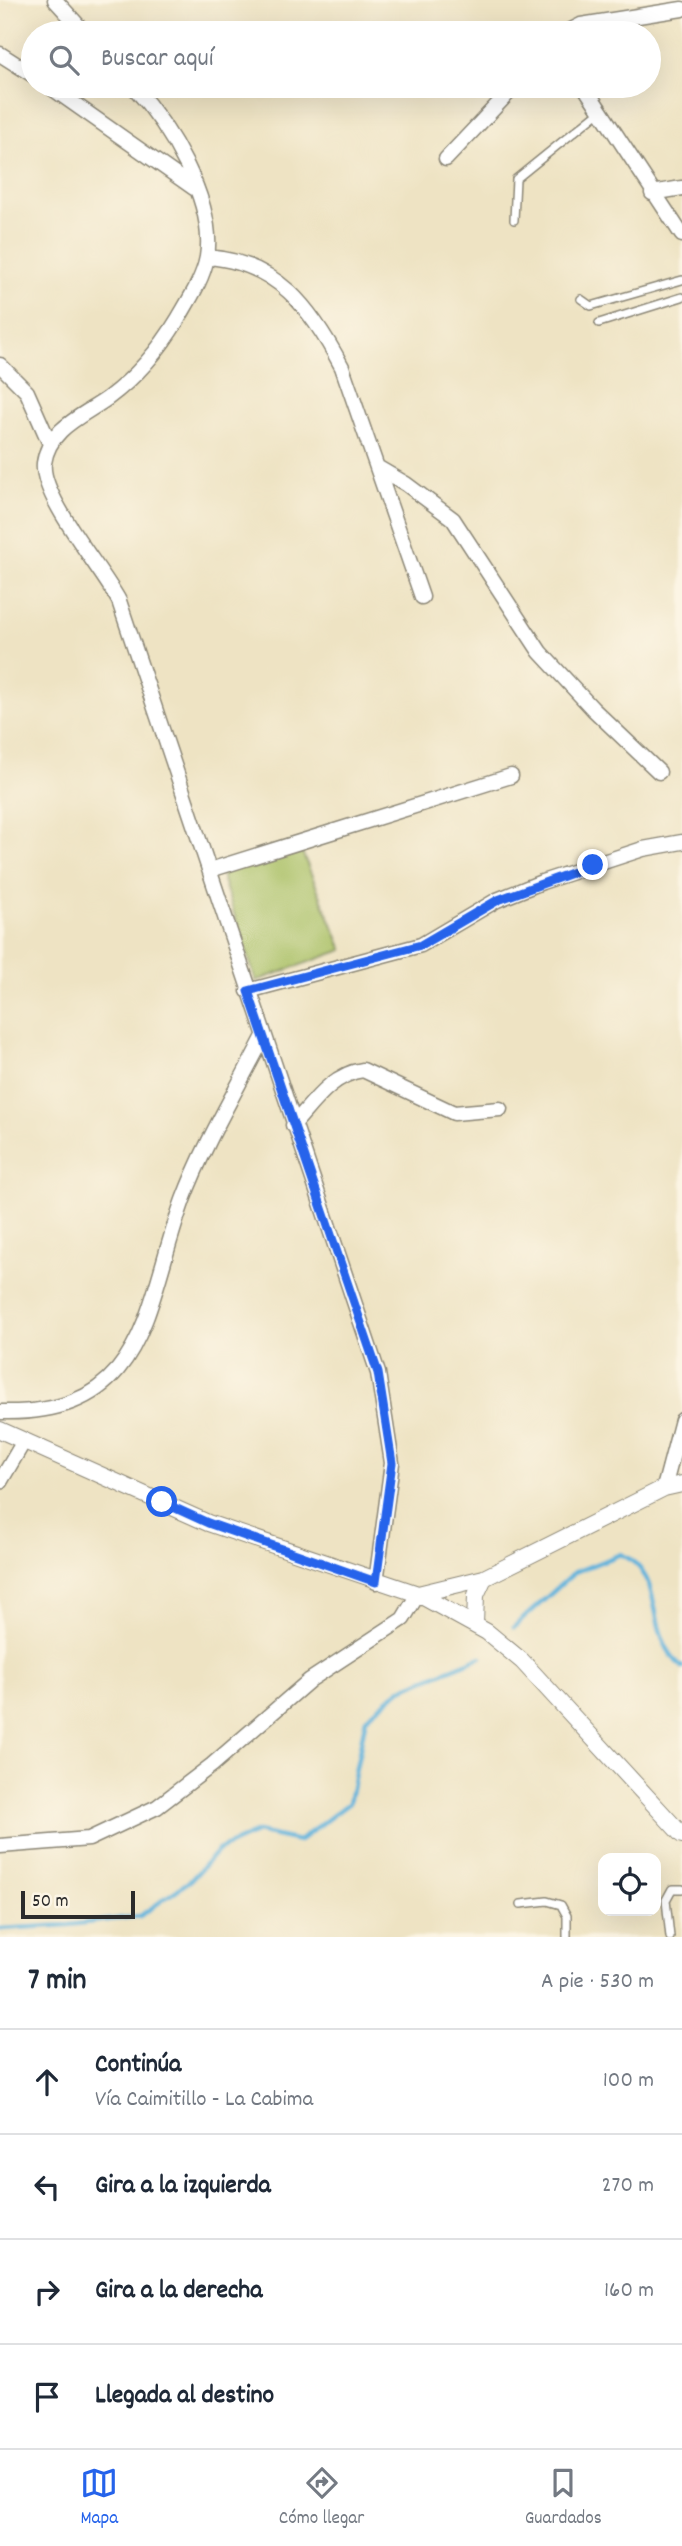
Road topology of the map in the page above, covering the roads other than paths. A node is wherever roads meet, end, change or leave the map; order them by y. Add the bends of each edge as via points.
1 (55, 0) edge
2 (682, 9) edge
3 (74, 21) edge
4 (606, 21) edge
5 (0, 54) edge
6 (21, 67) edge
7 (66, 98) edge
8 (142, 98) edge
9 (504, 98) edge
10 (592, 98) edge
11 (601, 110) junction
12 (446, 159) dead end
13 (682, 188) edge
14 (197, 190) junction
15 (652, 193) junction
16 (514, 220) dead end
17 (682, 234) edge
18 (207, 257) junction
19 (682, 280) edge
20 (682, 297) edge
21 (581, 299) dead end
22 (599, 323) dead end
23 (0, 365) edge
24 (50, 444) junction
25 (377, 467) junction
26 (422, 597) dead end
27 (659, 772) dead end
28 (511, 776) dead end
29 (682, 842) edge
30 (210, 870) junction
31 (248, 991) junction
32 (263, 1038) junction
33 (500, 1109) dead end
34 (293, 1125) junction
35 (0, 1412) edge
36 (682, 1420) edge
37 (0, 1430) edge
38 (24, 1441) junction
39 (0, 1482) edge
40 (682, 1483) edge
41 (664, 1488) junction
42 (484, 1578) junction
43 (376, 1582) junction
44 (418, 1594) junction
45 (481, 1629) junction
46 (682, 1835) edge
47 (0, 1846) edge
48 (682, 1889) edge
49 (521, 1904) dead end
50 (567, 1937) edge
51 (670, 1937) edge

1 - 3 street
2 - 4 street
5 - 6 street
7 - 14 street
8 - 14 street via 170,133
9 - 12 street
10 - 11 street
11 - 15 street
11 - 16 lane via 516,178
13 - 15 street
14 - 18 street via 207,232
15 - 17 street
18 - 24 street via 191,297 146,363 107,399 81,412
18 - 25 street via 247,263 275,279 323,332 342,367
19 - 21 lane via 591,306
20 - 22 lane
23 - 24 street via 27,392
24 - 30 street via 44,465 46,481 71,529 104,572 119,601
25 - 26 street
25 - 27 street via 453,519 540,652
28 - 30 street
29 - 31 street via 643,849 542,882 498,900 421,945
30 - 31 street
31 - 32 street
32 - 34 street
32 - 35 street via 184,1200 138,1342 113,1374 80,1401 46,1411
33 - 34 street via 454,1113 363,1070 333,1082
34 - 43 street via 378,1373 388,1425 392,1463
36 - 41 street
37 - 38 street
38 - 39 street
38 - 43 street via 208,1523
40 - 41 street
41 - 42 street
42 - 44 street
42 - 45 street via 476,1595
43 - 44 street
44 - 45 street
44 - 47 street via 403,1619 310,1680 157,1807 89,1839
45 - 46 street via 522,1661
48 - 51 lane via 673,1889 666,1900
49 - 50 lane via 547,1900 561,1905 567,1916

